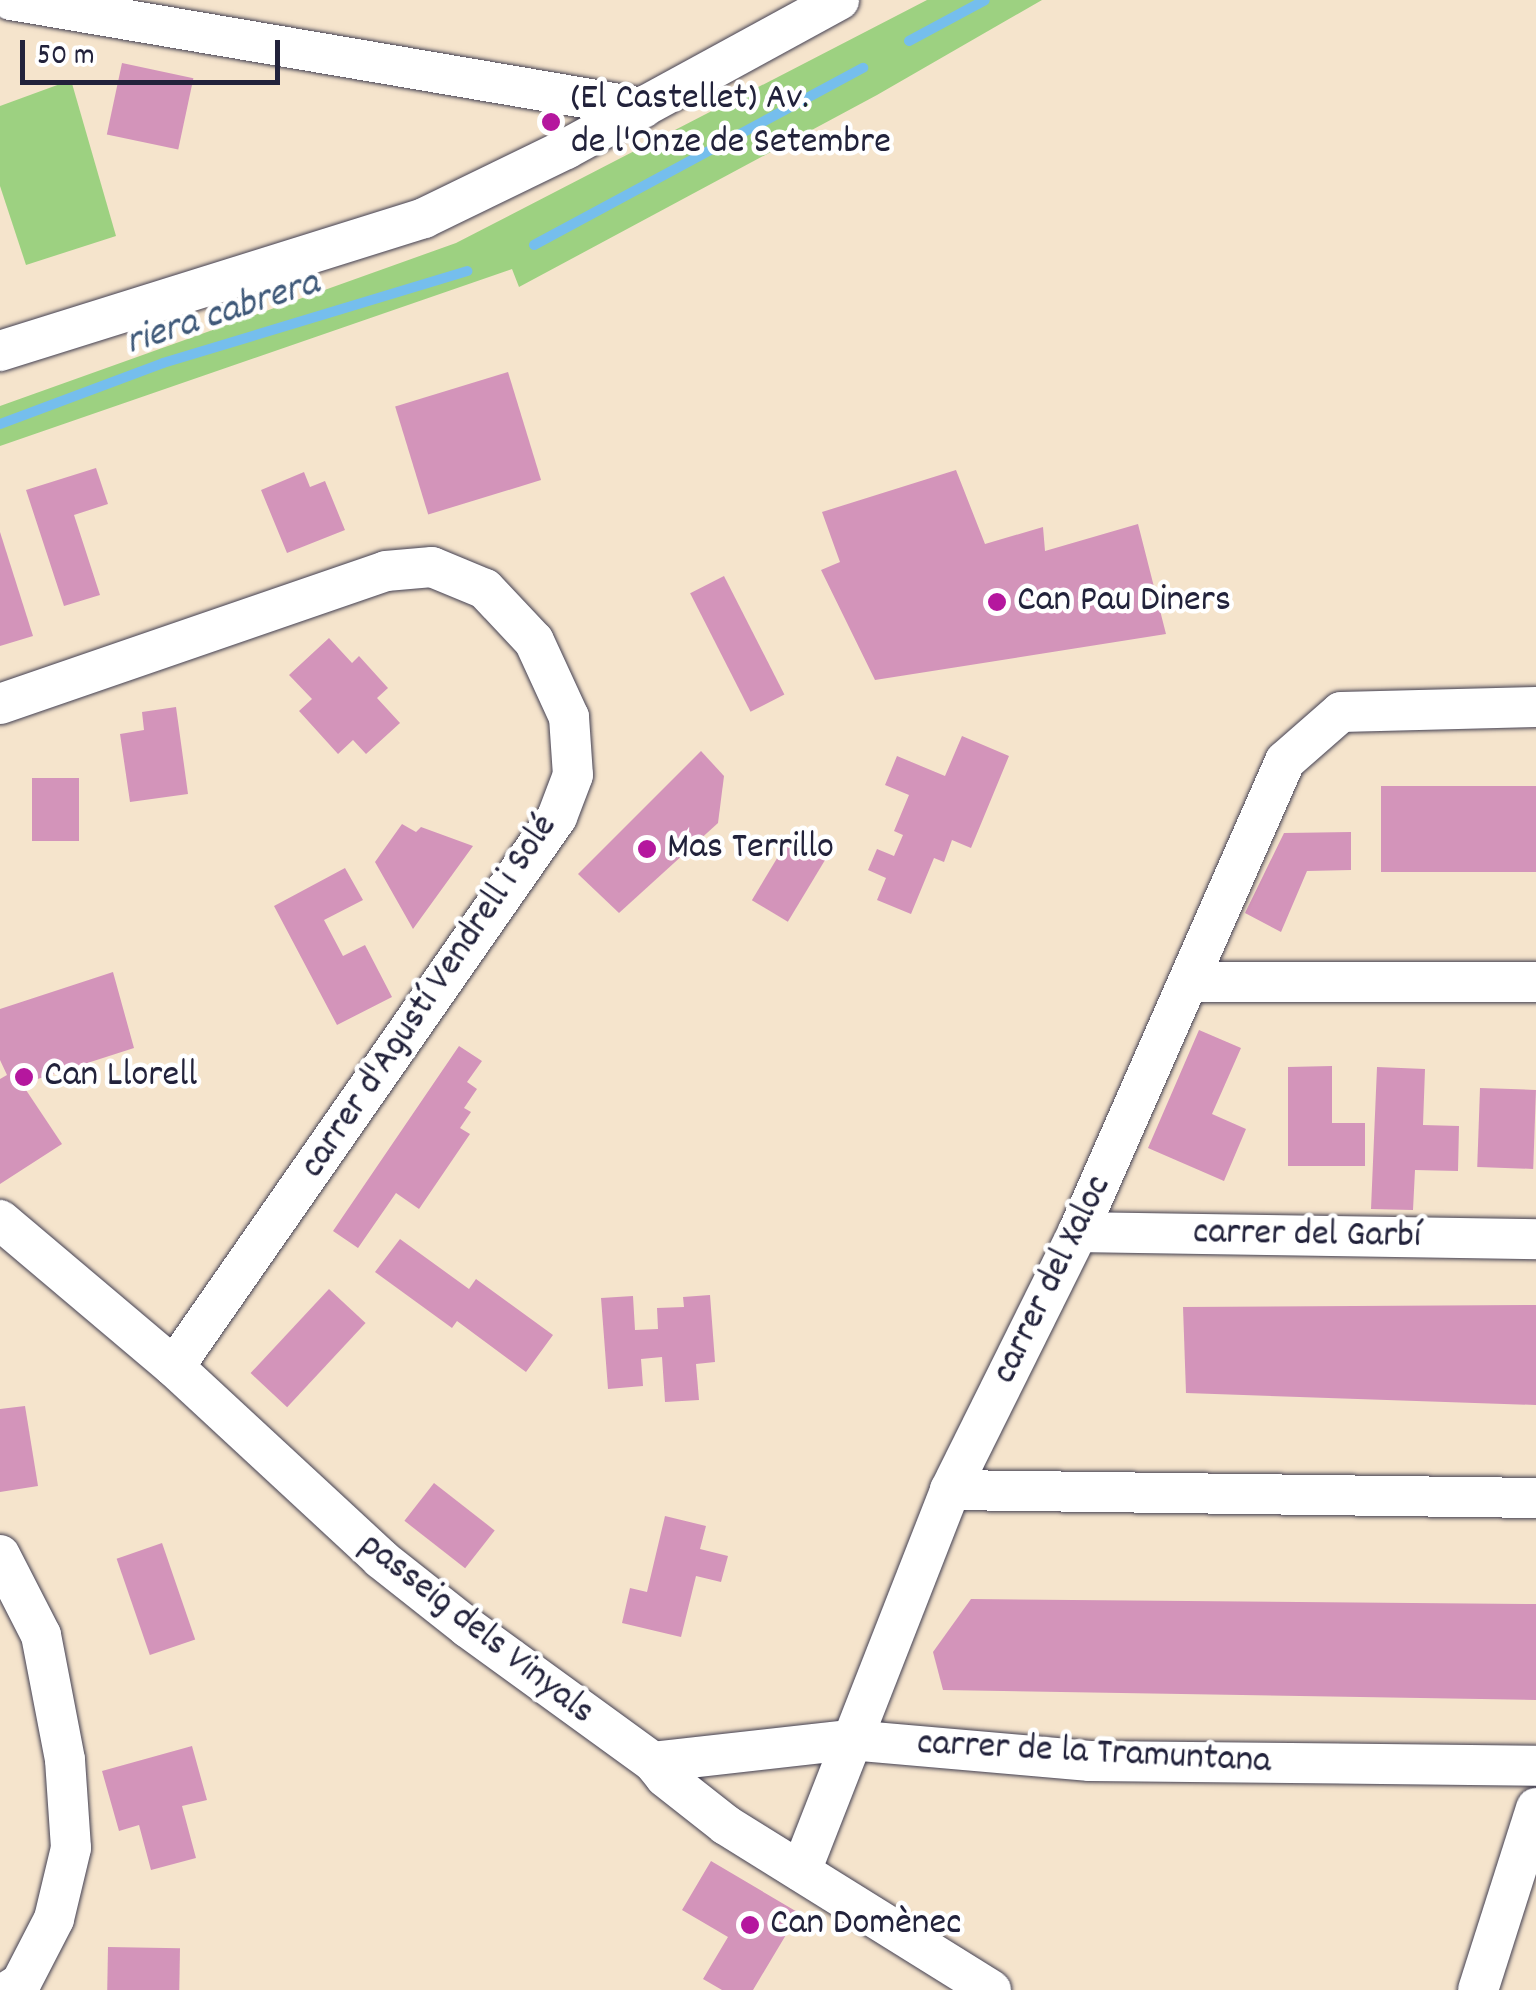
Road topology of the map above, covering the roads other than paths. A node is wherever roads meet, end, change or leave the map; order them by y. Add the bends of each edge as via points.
1 (11, 0) edge
2 (839, 0) edge
3 (643, 108) junction
4 (0, 351) edge
5 (0, 704) edge
6 (1536, 707) edge
7 (1190, 982) junction
8 (1536, 982) edge
9 (0, 1220) edge
10 (1078, 1232) junction
11 (1536, 1240) edge
12 (174, 1367) junction
13 (950, 1490) junction
14 (1536, 1498) edge
15 (0, 1555) edge
16 (850, 1740) junction
17 (653, 1762) junction
18 (1536, 1766) edge
19 (1536, 1808) edge
20 (801, 1871) junction
21 (10, 1990) edge
22 (990, 1990) edge
23 (1478, 1990) edge

1 - 3 street
2 - 3 street
3 - 4 street via 424,218
5 - 12 street, carrer d'Agustí Vendrell i Solé via 386,571 432,567 485,589 534,641 569,717 573,775 557,817
6 - 7 street, carrer del Xaloc via 1341,712 1285,761
7 - 8 street
7 - 10 street, carrer del Xaloc
9 - 12 street, passeig dels Vinyals
10 - 11 street, carrer del Garbí
10 - 13 street, carrer del Xaloc
12 - 17 street, passeig dels Vinyals via 380,1560
13 - 14 street
13 - 16 street, carrer del Xaloc
15 - 21 street via 41,1636 65,1760 71,1848 54,1919
16 - 17 street, carrer de la Tramuntana
16 - 18 street, carrer de la Tramuntana via 1090,1761
16 - 20 street, carrer del Xaloc
17 - 20 street, passeig dels Vinyals via 726,1825
19 - 23 street
20 - 22 street, passeig dels Vinyals

